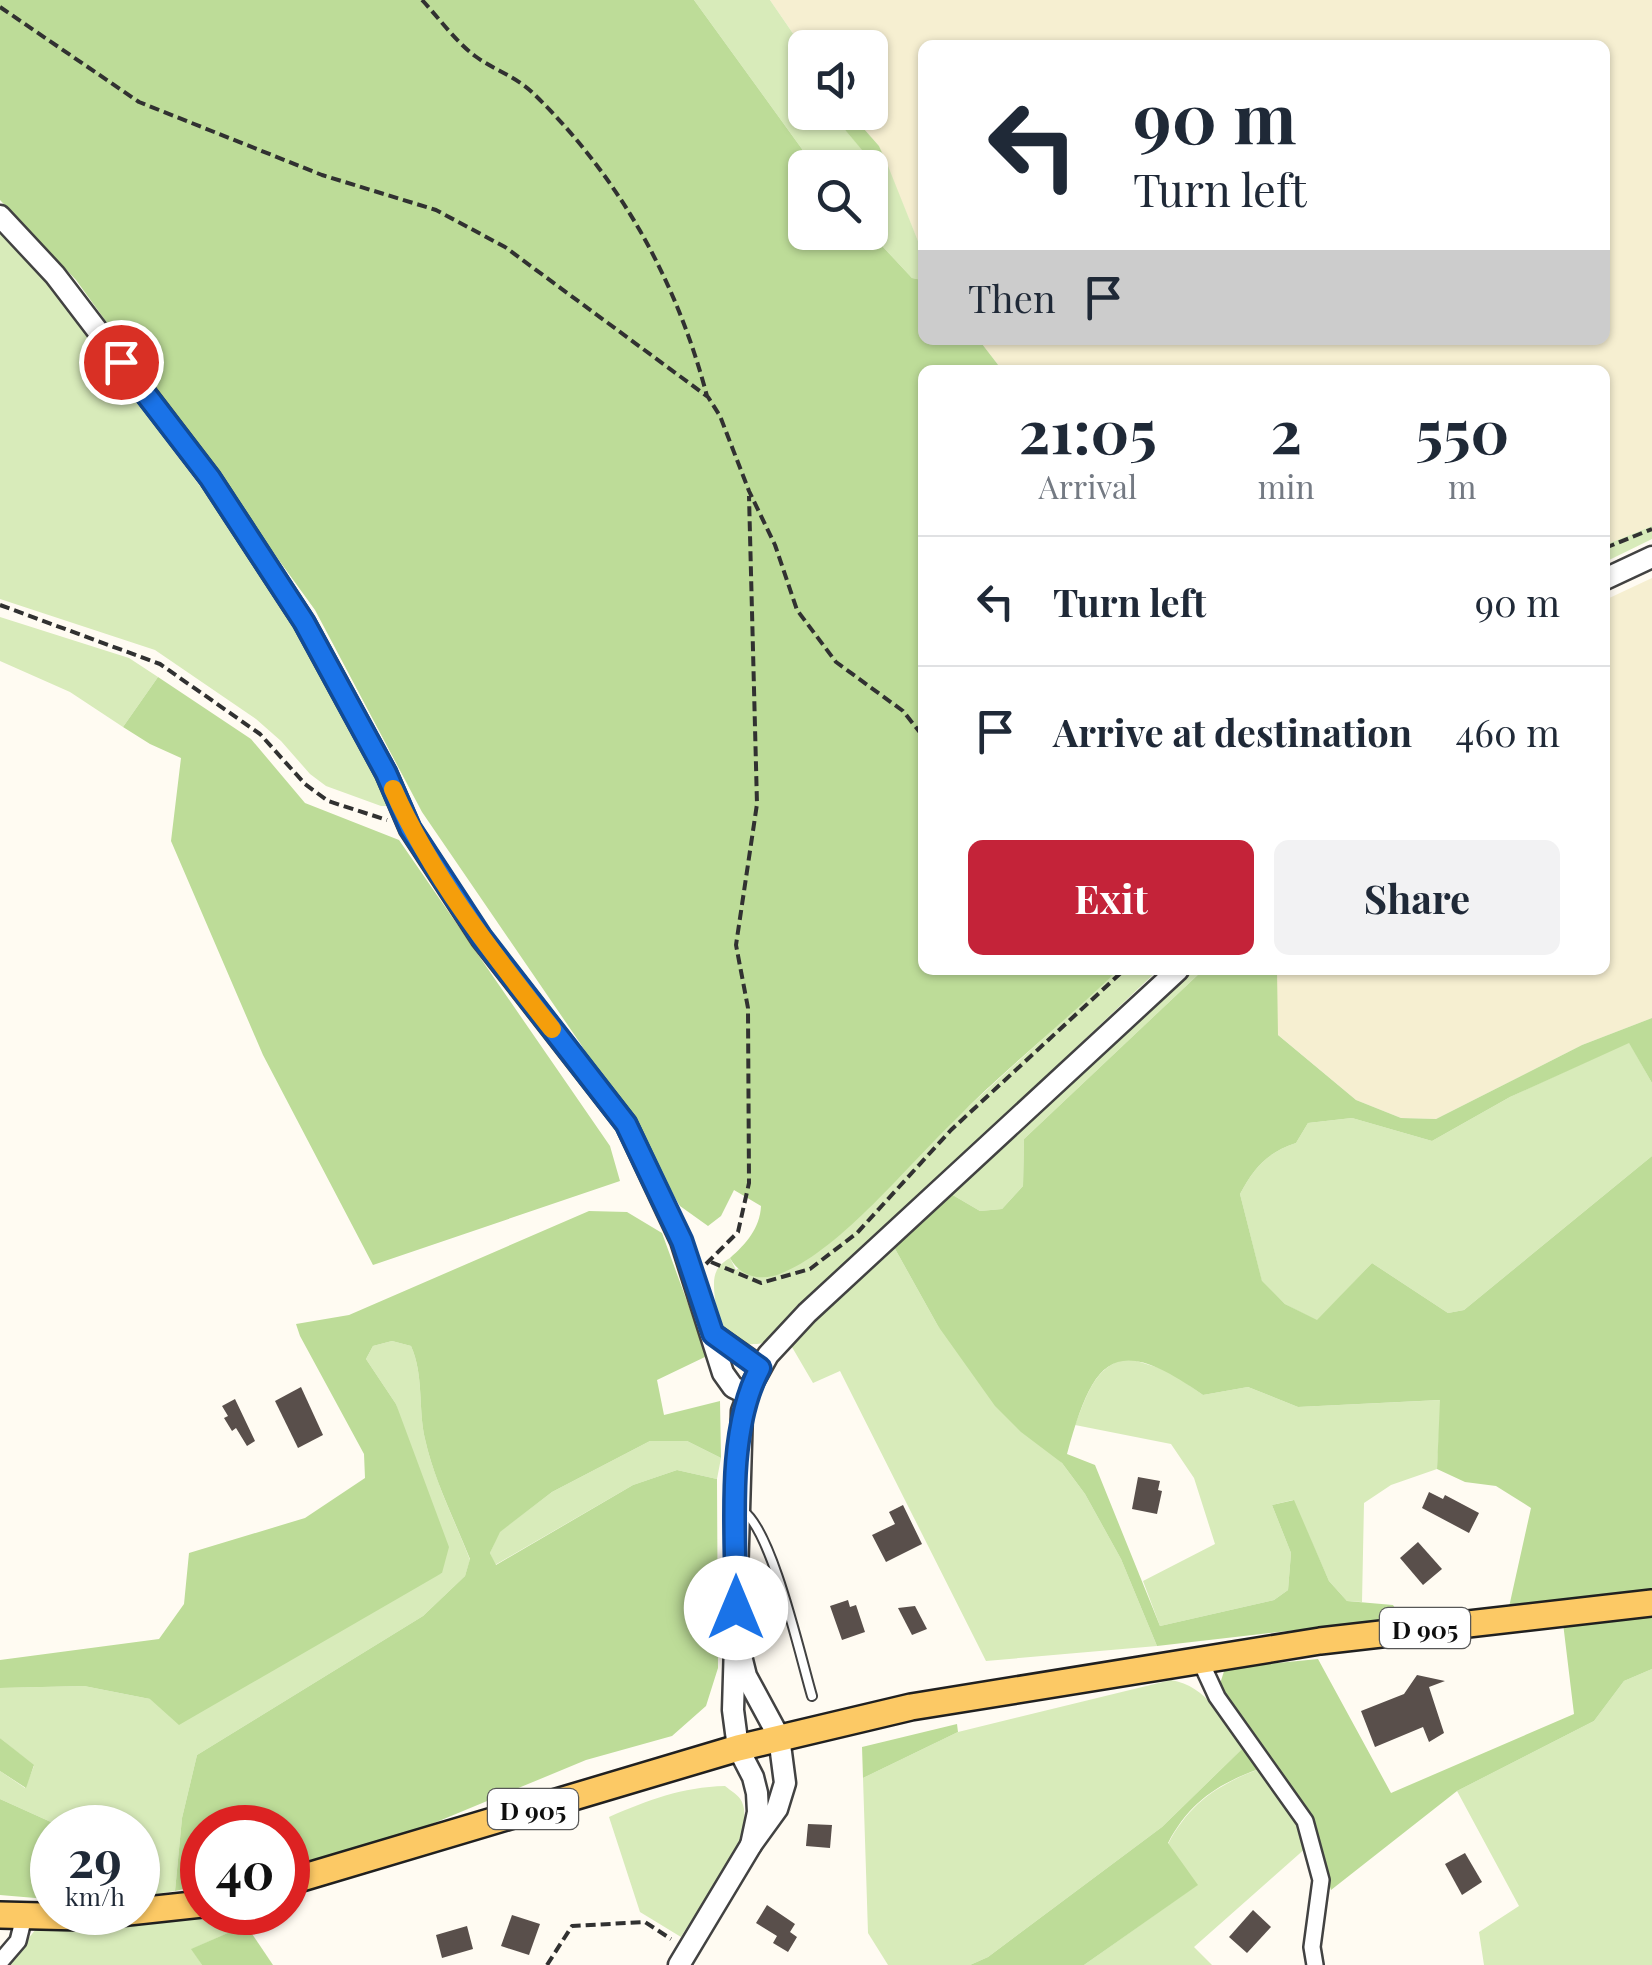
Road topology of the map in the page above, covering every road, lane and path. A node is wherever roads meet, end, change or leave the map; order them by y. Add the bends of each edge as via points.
1 (422, 0) edge
2 (0, 7) edge
3 (0, 216) edge
4 (708, 397) junction
5 (749, 491) junction
6 (1652, 529) edge
7 (1610, 546) edge
8 (1652, 556) edge
9 (1610, 577) edge
10 (0, 605) edge
11 (918, 730) edge
12 (410, 828) junction
13 (1119, 975) edge
14 (1173, 975) edge
15 (709, 1261) junction
16 (694, 1277) junction
17 (713, 1334) junction
18 (760, 1368) junction
19 (747, 1394) junction
20 (737, 1510) junction
21 (1652, 1603) edge
22 (736, 1641) junction
23 (1199, 1658) junction
24 (812, 1696) dead end
25 (779, 1737) junction
26 (738, 1748) junction
27 (751, 1845) junction
28 (310, 1875) edge
29 (180, 1907) edge
30 (12, 1916) edge
31 (684, 1957) edge
32 (0, 1962) edge
33 (548, 1965) edge
34 (1315, 1965) edge

1 - 4 path via 476,57 532,93 612,186 655,255
2 - 4 path via 140,102 470,226
3 - 12 street via 54,275 210,478 304,622
4 - 5 path
5 - 11 path via 797,610 836,662 903,711
5 - 15 path via 757,804 736,945 748,1008 748,1183 738,1232
6 - 7 path
8 - 9 street
10 - 12 path via 160,664 260,734 328,801
12 - 16 street via 482,938 626,1124
13 - 15 path via 952,1130 856,1233 810,1269 761,1283
14 - 18 street via 807,1313
15 - 16 path
16 - 17 street
17 - 18 street
17 - 19 street via 723,1373
18 - 19 street
19 - 20 street
20 - 22 street
20 - 24 lane via 758,1526
21 - 23 main road, D 905
22 - 25 street via 746,1676
22 - 26 street
23 - 25 main road, D 905 via 911,1707
23 - 34 street via 1217,1697 1305,1821 1321,1880
25 - 26 main road, D 905
25 - 27 street via 785,1784 777,1809
26 - 27 street via 757,1794
26 - 28 main road, D 905
27 - 31 street
29 - 30 main road
30 - 32 street via 18,1941
31 - 33 path via 645,1922 572,1926

